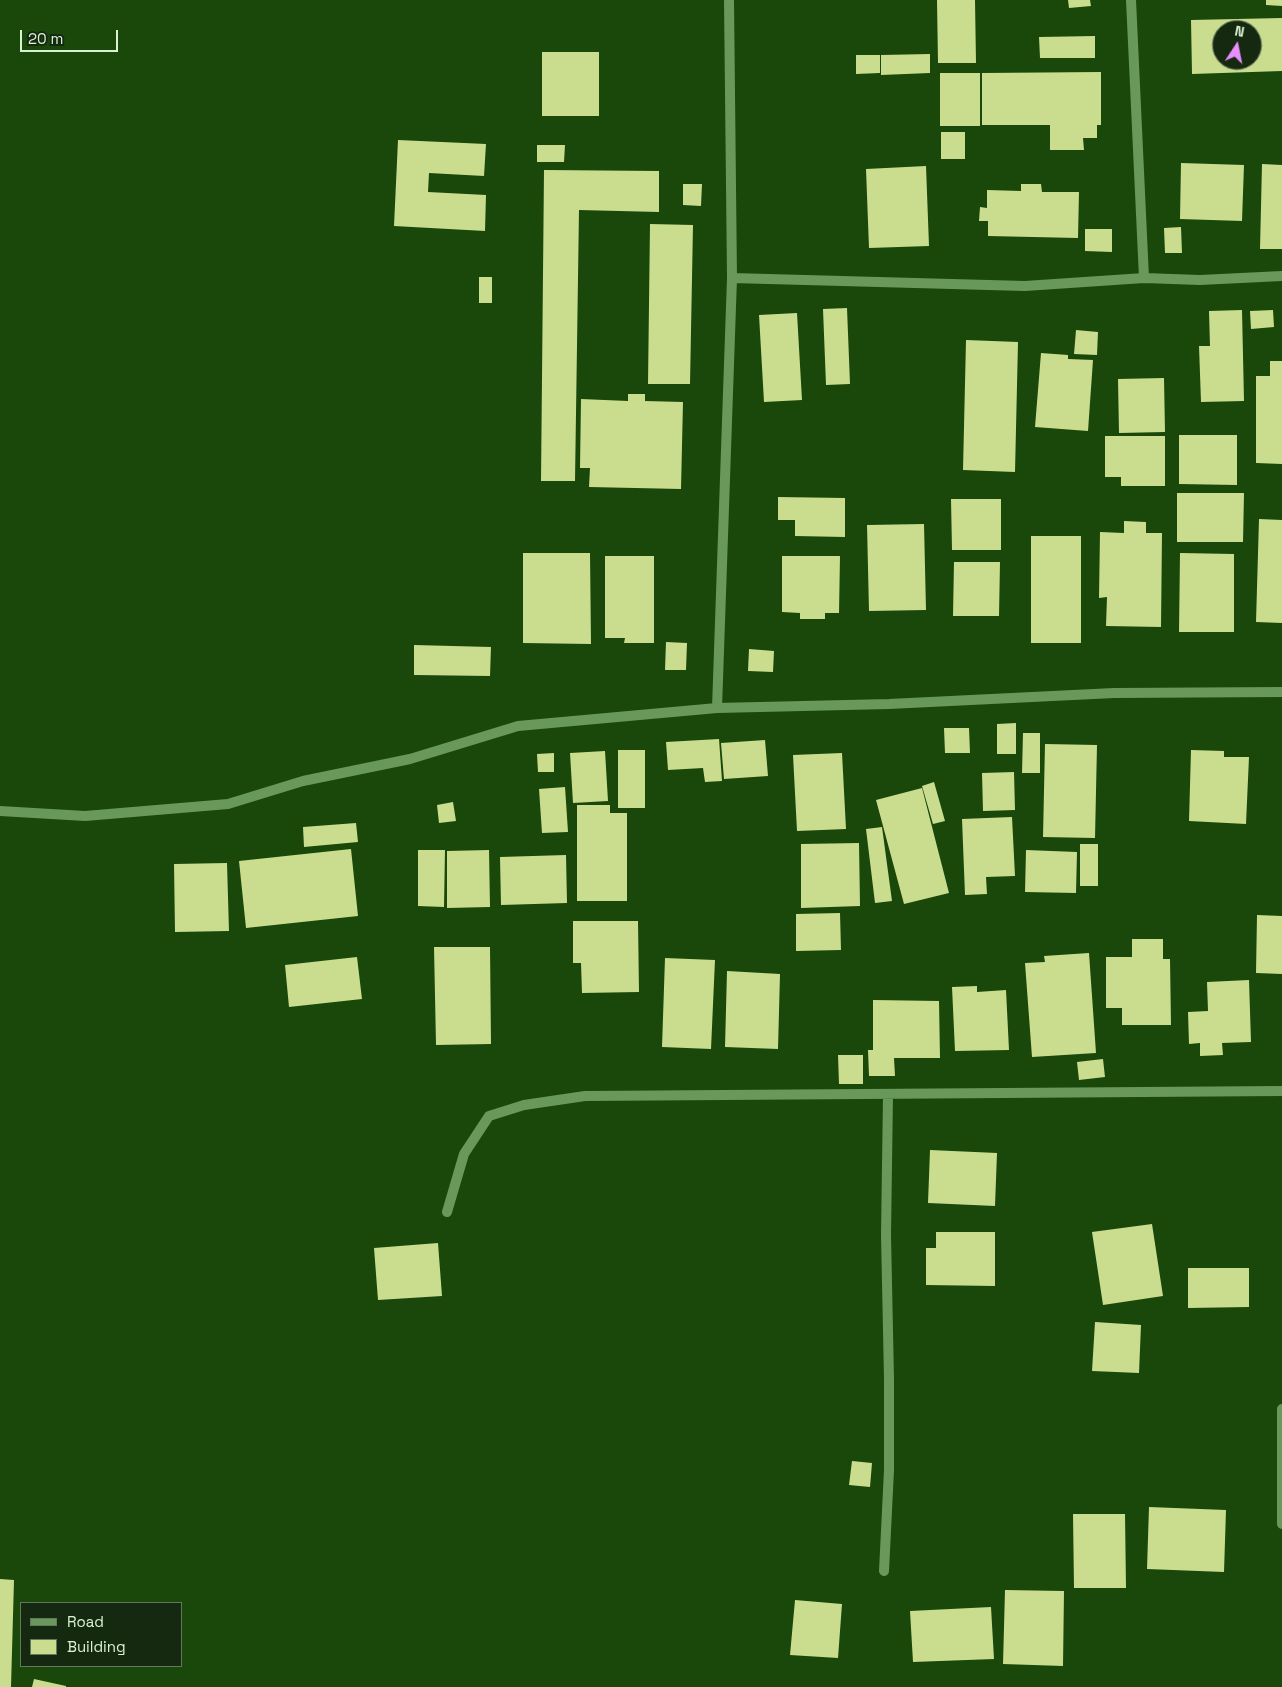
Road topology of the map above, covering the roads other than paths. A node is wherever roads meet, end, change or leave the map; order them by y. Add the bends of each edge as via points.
1 (729, 0) edge
2 (1131, 0) edge
3 (1282, 276) edge
4 (732, 278) junction
5 (1144, 278) junction
6 (1282, 692) edge
7 (717, 708) junction
8 (0, 811) edge
9 (1282, 1091) edge
10 (888, 1094) junction
11 (447, 1212) dead end
12 (1282, 1409) edge
13 (1282, 1524) edge
14 (884, 1571) dead end

1 - 4 street
2 - 5 street
3 - 5 street via 1200,280
4 - 5 street via 1025,286
4 - 7 street
6 - 7 street via 1114,693
7 - 8 street via 518,726 410,759 303,781 228,804 85,816
9 - 10 street
10 - 11 street via 584,1096 524,1105 489,1116 464,1154
10 - 14 street via 886,1235 890,1379
12 - 13 street

